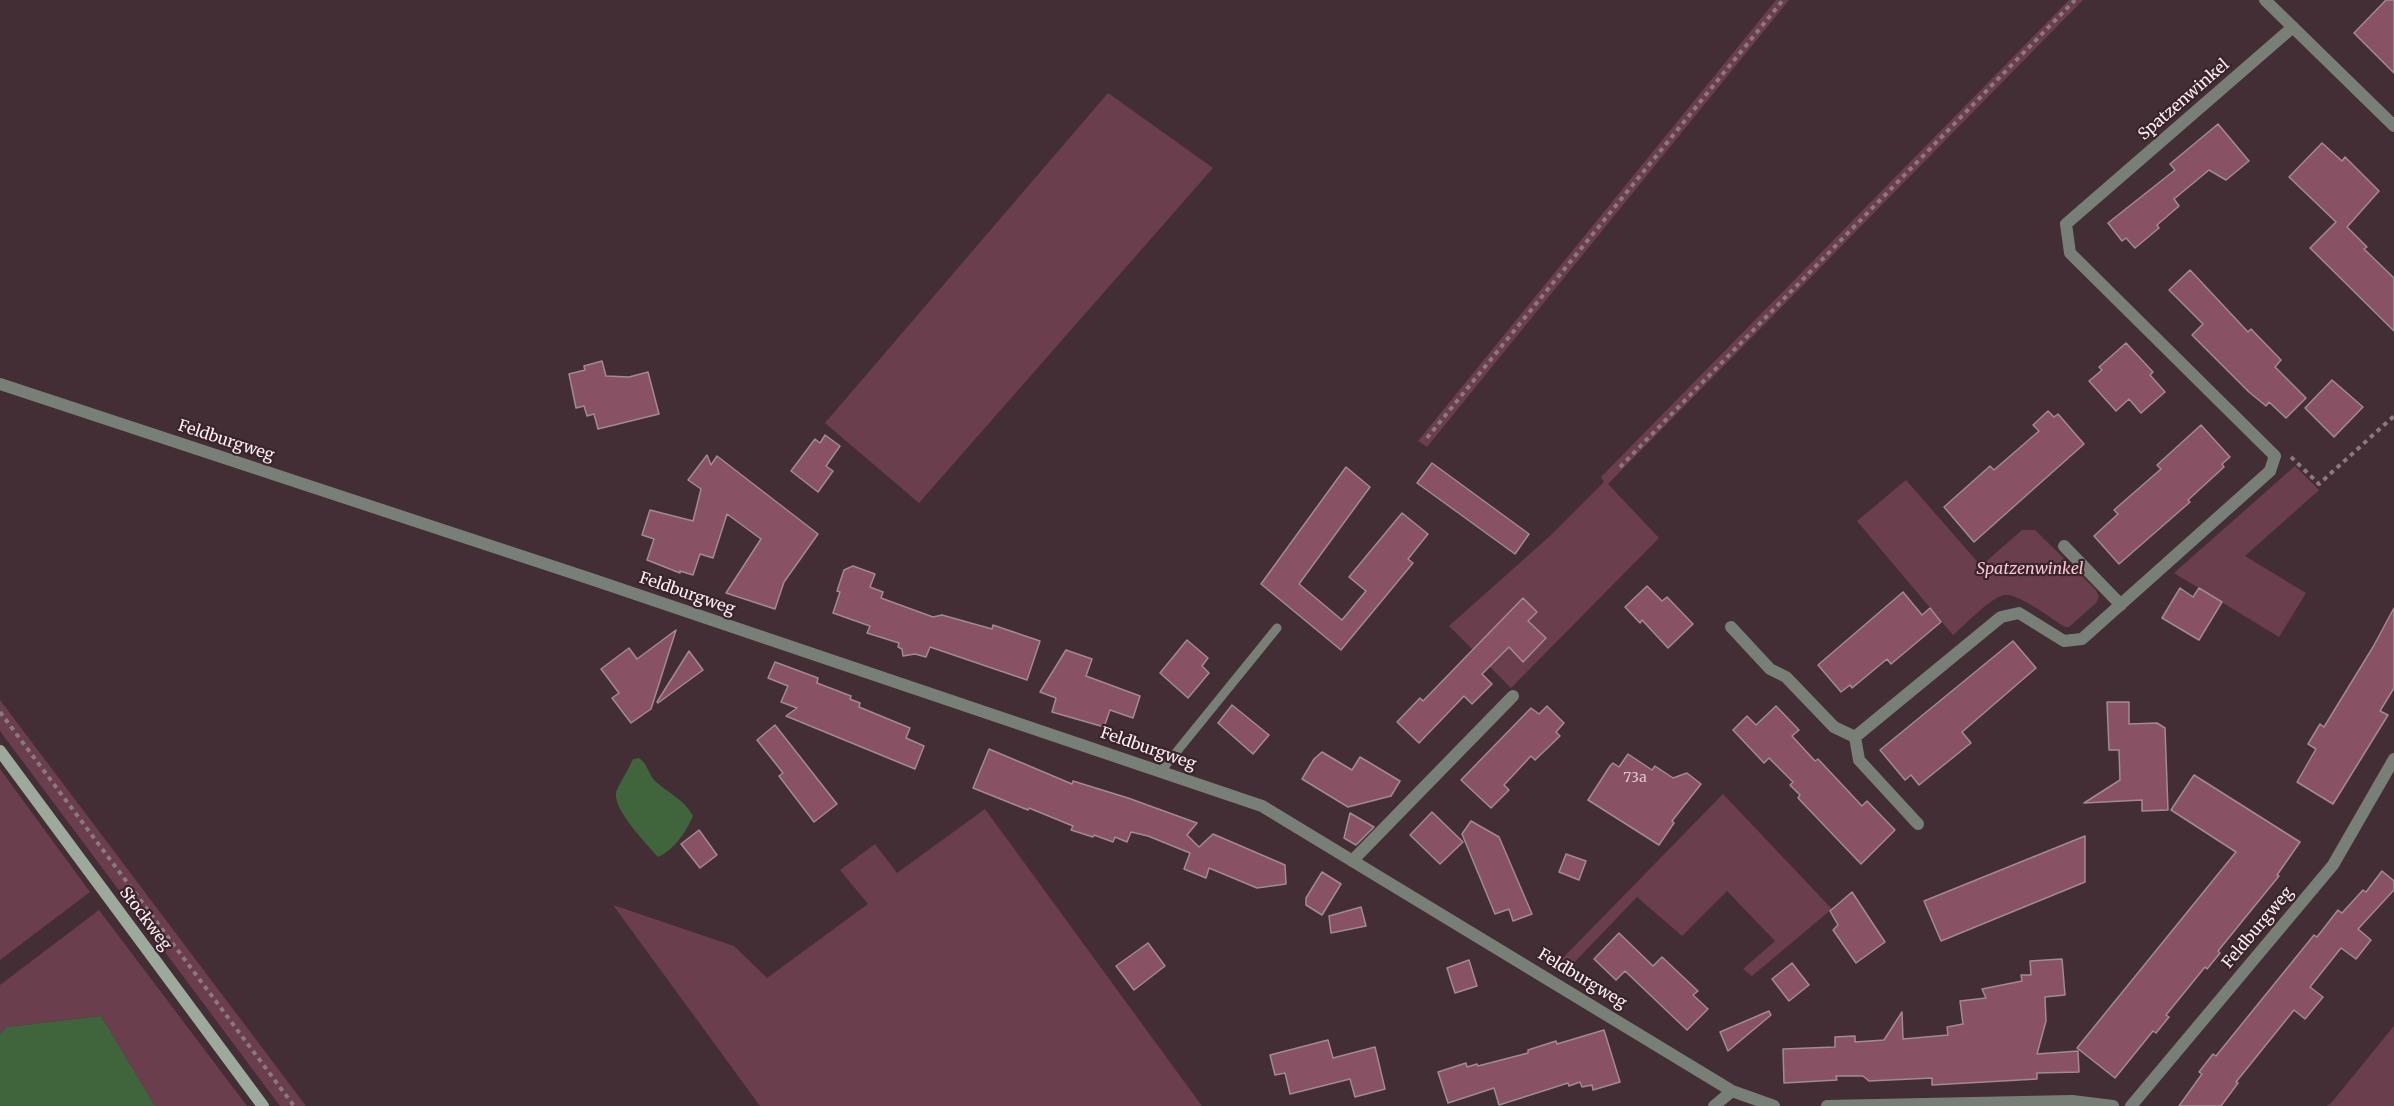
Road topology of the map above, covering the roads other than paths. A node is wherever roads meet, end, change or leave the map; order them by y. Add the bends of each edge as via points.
1 (2265, 0) edge
2 (2293, 27) junction
3 (2394, 126) edge
4 (0, 384) edge
5 (2064, 546) dead end
6 (2121, 605) junction
7 (1731, 627) dead end
8 (1276, 628) dead end
9 (1513, 696) dead end
10 (1855, 737) junction
11 (0, 751) edge
12 (2394, 759) edge
13 (1161, 771) junction
14 (1918, 824) dead end
15 (1352, 861) junction
16 (1732, 1090) junction
17 (263, 1106) edge
18 (1714, 1106) edge
19 (1774, 1106) edge
20 (1827, 1106) edge
21 (2113, 1106) edge
22 (2131, 1106) edge

1 - 2 street
2 - 3 street
2 - 6 street, Spatzenwinkel via 2066,224 2070,253 2275,456 2270,471
4 - 13 street, Feldburgweg
5 - 6 street
6 - 10 street via 2082,639 2064,641 2019,613 2001,617
7 - 10 street via 1834,727
8 - 13 lane
9 - 15 street
10 - 14 street via 1860,760
11 - 17 street, Stockweg
12 - 22 street, Feldburgweg via 2333,865
13 - 15 street, Feldburgweg via 1262,806
15 - 16 street, Feldburgweg
16 - 18 street
16 - 19 street, Feldburgweg
20 - 21 street via 2072,1101

